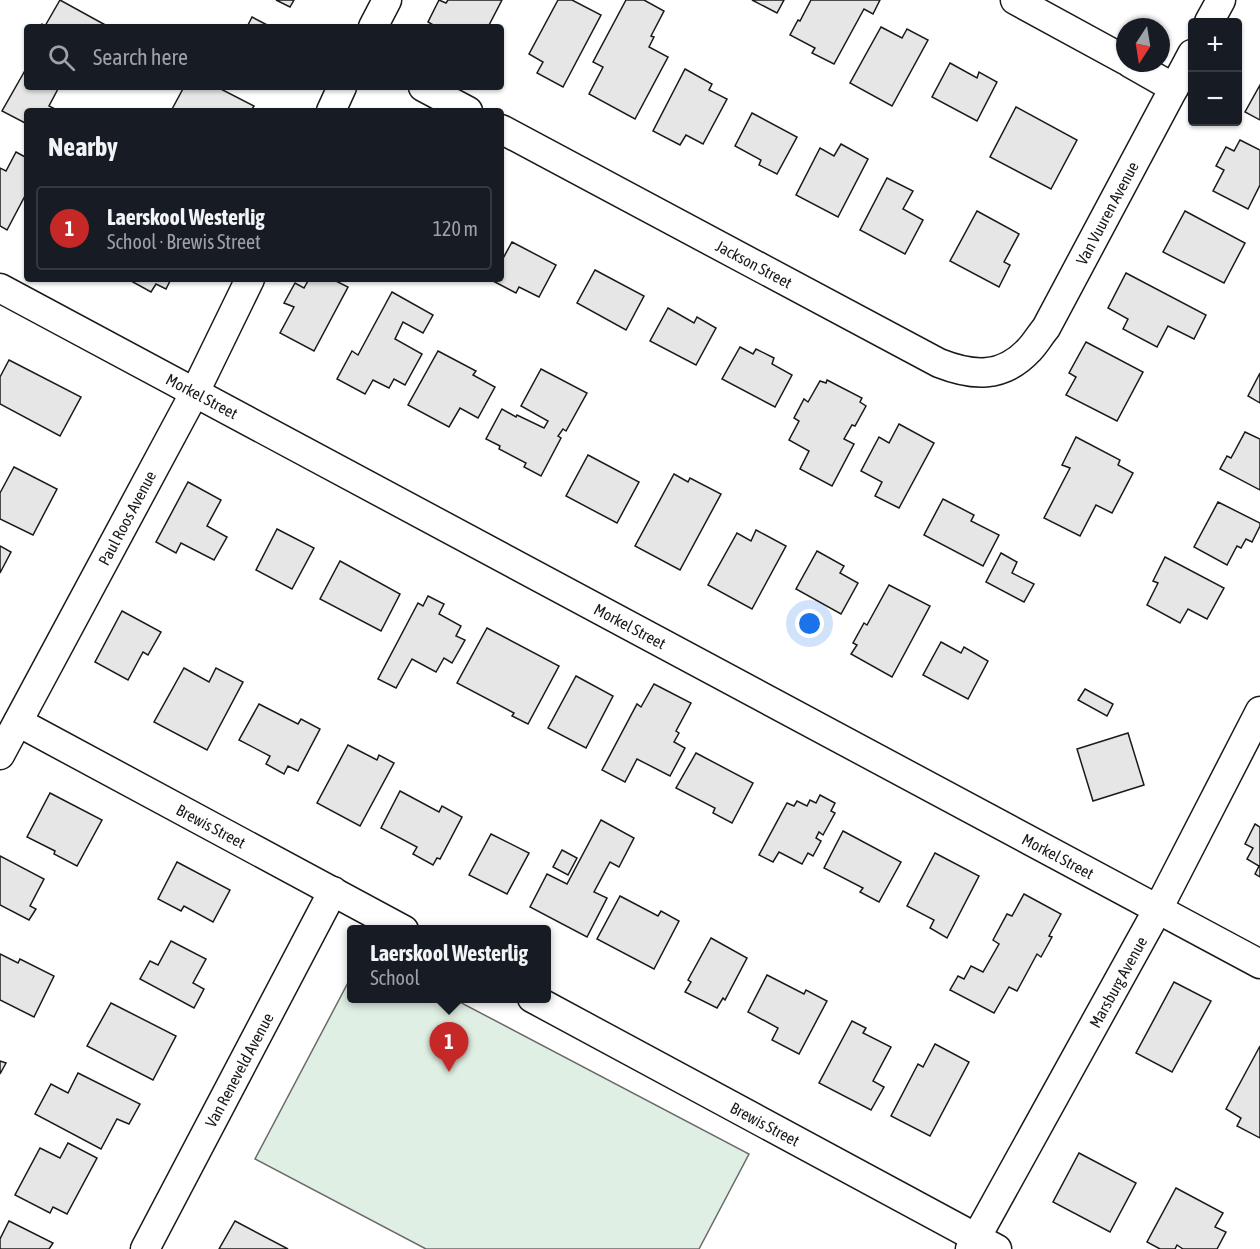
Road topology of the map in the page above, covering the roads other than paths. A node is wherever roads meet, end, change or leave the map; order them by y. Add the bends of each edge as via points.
1 (387, 0) edge
2 (1015, 0) edge
3 (1221, 0) edge
4 (1211, 18) edge
5 (375, 24) edge
6 (1116, 55) edge
7 (1188, 62) edge
8 (1146, 72) edge
9 (1174, 88) junction
10 (341, 90) edge
11 (429, 90) edge
12 (332, 108) edge
13 (462, 108) edge
14 (504, 131) edge
15 (249, 282) edge
16 (0, 288) edge
17 (1013, 364) joint
18 (195, 392) junction
19 (1260, 711) edge
20 (18, 722) junction
21 (0, 755) edge
22 (333, 891) junction
23 (1158, 909) junction
24 (395, 925) edge
25 (1260, 964) edge
26 (539, 1003) edge
27 (981, 1245) edge
28 (145, 1249) edge

1 - 5 street
2 - 6 street
3 - 4 street
7 - 9 street, Van Vuuren Avenue
8 - 9 street
9 - 17 street, Van Vuuren Avenue via 1046,328
10 - 12 street
11 - 13 street
14 - 17 street, Jackson Street via 939,363 977,374
15 - 18 street, Paul Roos Avenue
16 - 18 street, Morkel Street
18 - 20 street, Paul Roos Avenue
18 - 23 street, Morkel Street
19 - 23 street, Marsburg Avenue
20 - 21 street, Paul Roos Avenue
20 - 22 street, Brewis Street
22 - 24 street, Brewis Street
22 - 28 street, Van Reneveld Avenue
23 - 25 street, Morkel Street
23 - 27 street, Marsburg Avenue
26 - 27 street, Brewis Street

